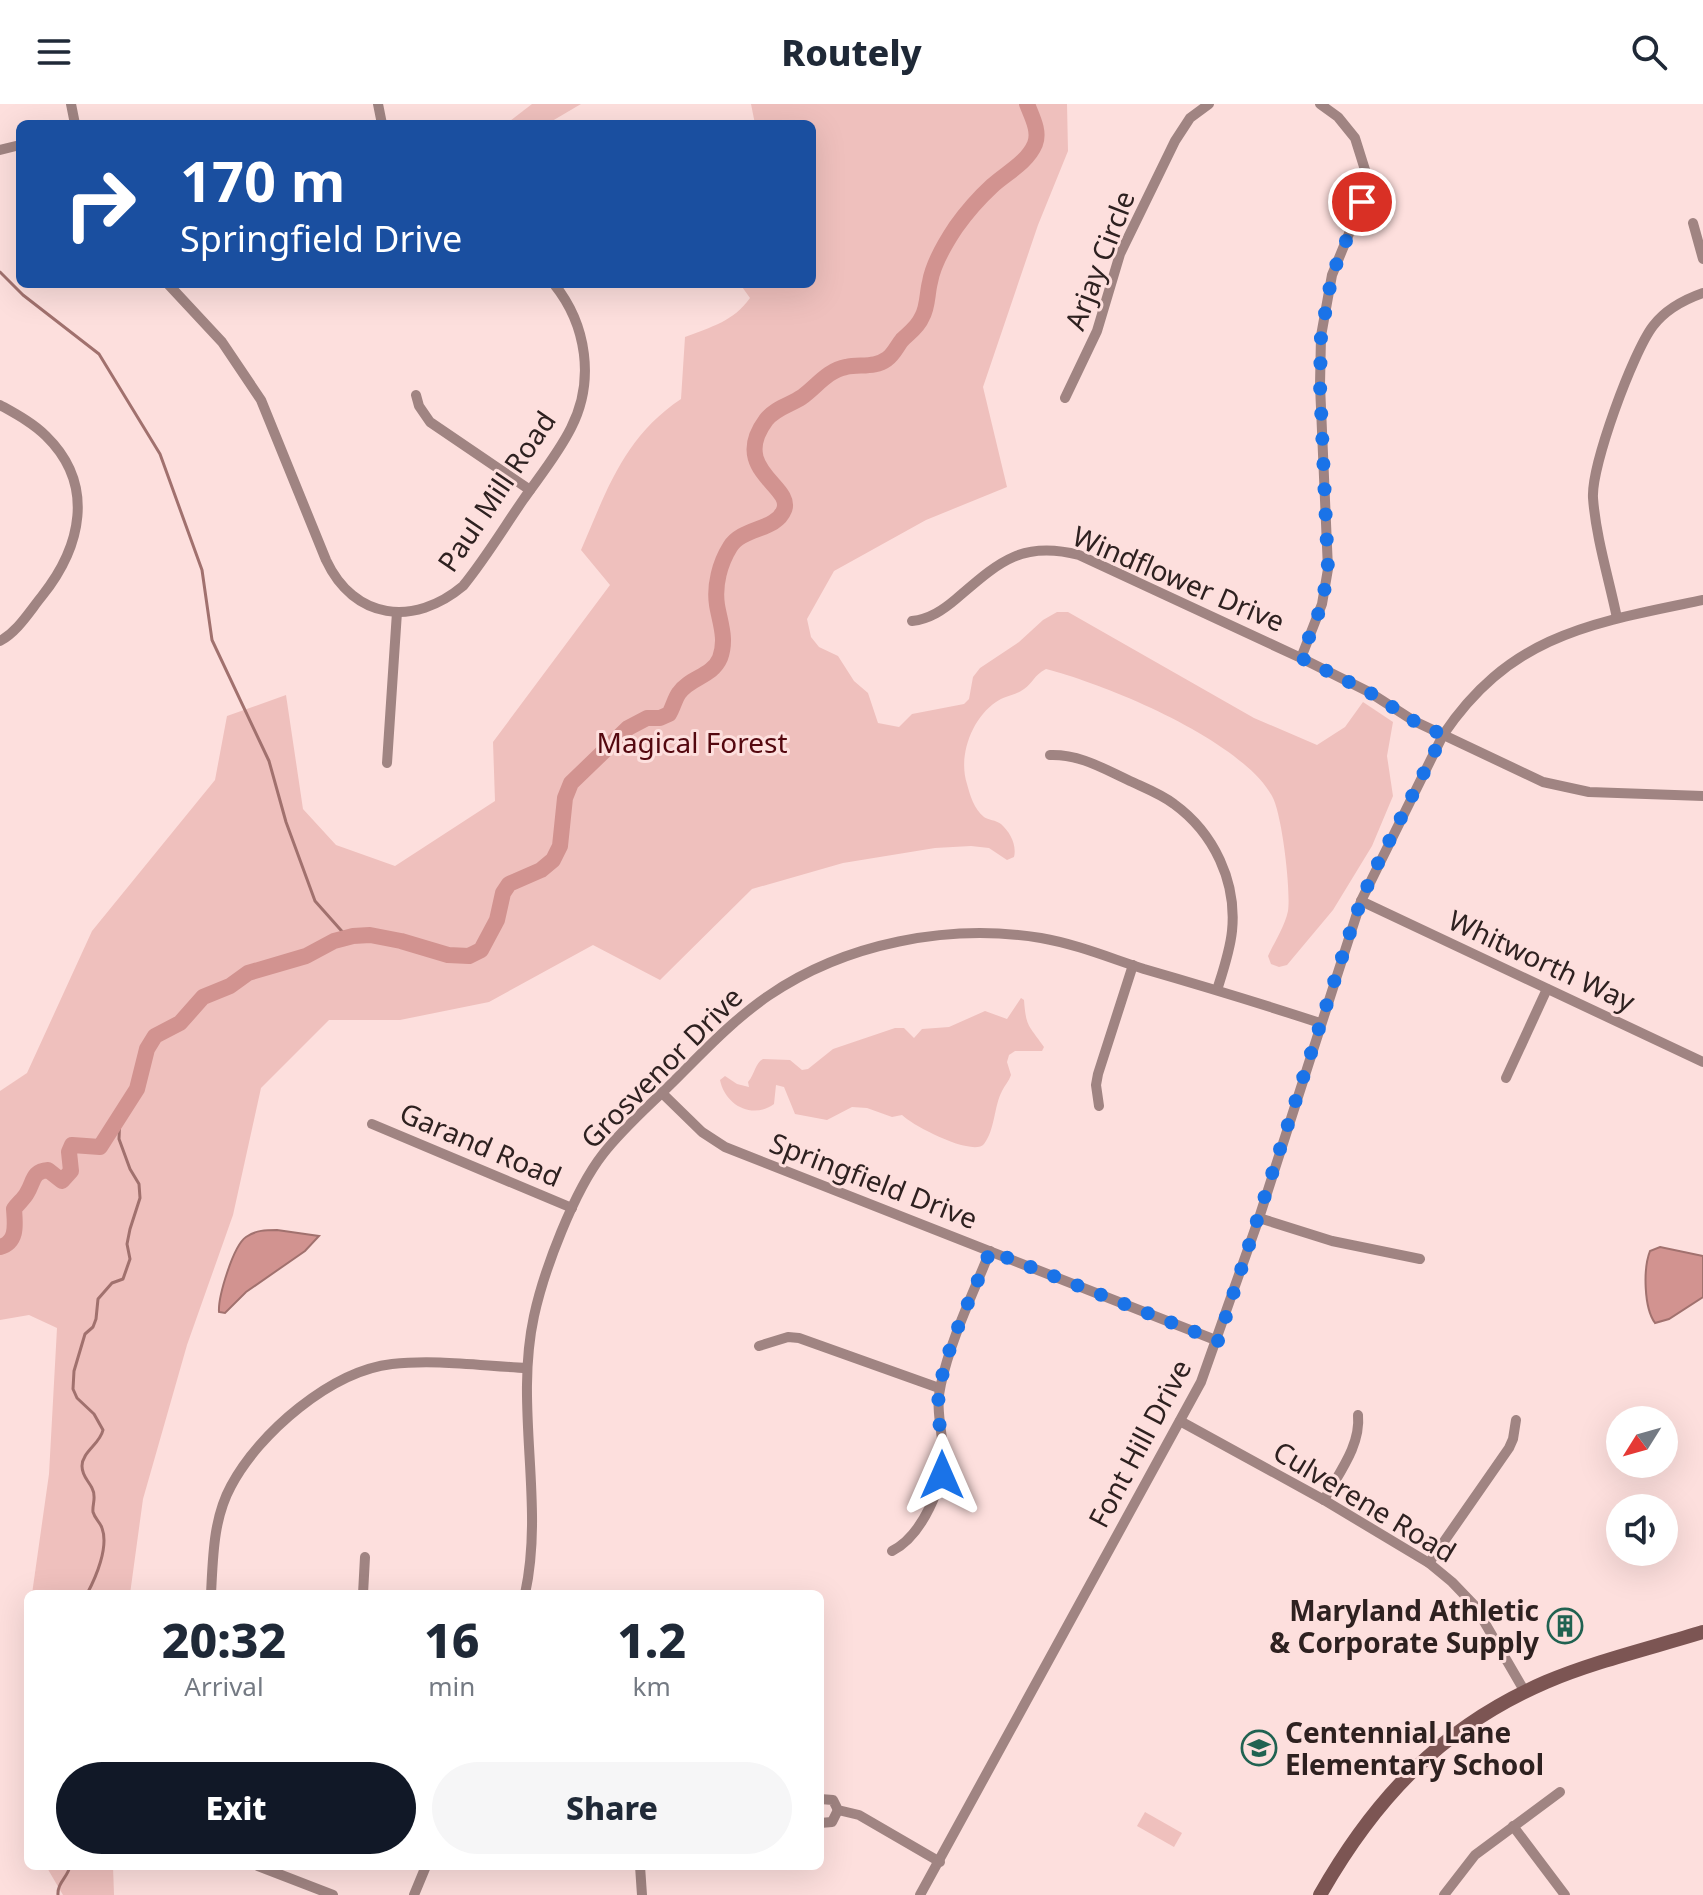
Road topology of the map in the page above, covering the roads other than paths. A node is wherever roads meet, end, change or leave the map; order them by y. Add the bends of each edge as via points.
1 (1209, 104) edge
2 (1320, 104) edge
3 (1693, 223) dead end
4 (1703, 259) edge
5 (172, 288) edge
6 (557, 288) edge
7 (1703, 293) edge
8 (416, 395) dead end
9 (1065, 398) dead end
10 (0, 405) edge
11 (530, 490) junction
12 (1703, 600) edge
13 (397, 612) junction
14 (1617, 618) junction
15 (912, 621) dead end
16 (0, 641) edge
17 (1301, 658) junction
18 (1443, 735) junction
19 (1050, 755) dead end
20 (387, 763) dead end
21 (1703, 796) edge
22 (1361, 901) junction
23 (1133, 965) junction
24 (1547, 989) junction
25 (1217, 990) junction
26 (1320, 1023) junction
27 (1703, 1062) edge
28 (1506, 1078) dead end
29 (662, 1093) junction
30 (1099, 1106) dead end
31 (372, 1124) dead end
32 (572, 1208) junction
33 (1259, 1218) junction
34 (990, 1251) junction
35 (1420, 1259) dead end
36 (1218, 1341) junction
37 (759, 1346) dead end
38 (527, 1368) junction
39 (939, 1388) junction
40 (1358, 1415) dead end
41 (1516, 1420) dead end
42 (1180, 1421) junction
43 (1324, 1500) junction
44 (892, 1551) dead end
45 (365, 1557) dead end
46 (1429, 1563) junction
47 (211, 1590) edge
48 (363, 1590) edge
49 (526, 1590) edge
50 (1703, 1632) edge
51 (1525, 1692) junction
52 (1560, 1792) dead end
53 (824, 1799) edge
54 (838, 1810) junction
55 (824, 1823) edge
56 (1513, 1826) junction
57 (940, 1862) junction
58 (268, 1870) edge
59 (424, 1870) edge
60 (640, 1870) edge
61 (333, 1895) edge
62 (414, 1895) edge
63 (642, 1895) edge
64 (920, 1895) edge
65 (1320, 1895) edge
66 (1444, 1895) edge
67 (1565, 1895) edge

1 - 9 street, Arjay Circle via 1190,118 1161,169 1120,254 1097,331
2 - 17 street via 1355,138 1366,173 1362,202 1332,275 1321,336 1328,569 1322,604
3 - 4 street
5 - 13 street, Paul Mill Road via 222,342 261,400 339,584 371,607
6 - 11 street, Paul Mill Road via 582,336 583,393 570,430
7 - 14 street via 1664,314 1644,339 1595,469 1593,498
8 - 11 street via 430,422
10 - 16 street via 55,445 71,475 78,510 75,539 63,567 22,622
11 - 13 street, Paul Mill Road via 463,586 425,609
12 - 14 street, Font Hill Drive
13 - 20 street
14 - 18 street, Font Hill Drive via 1565,633 1521,655 1485,683
15 - 17 street, Windflower Drive via 946,608 1013,555 1047,549 1079,555
17 - 18 street, Windflower Drive
18 - 21 street, Windflower Drive via 1564,788
18 - 22 street, Font Hill Drive
19 - 25 street via 1086,760 1153,792 1173,803 1205,835 1232,896 1233,930
22 - 24 street, Whitworth Way
22 - 26 street, Font Hill Drive
23 - 25 street, Grosvenor Drive
23 - 29 street, Grosvenor Drive via 1068,944 1007,934 938,936 870,949 810,972 768,996
23 - 30 street via 1098,1074
24 - 27 street, Whitworth Way
24 - 28 street
25 - 26 street, Grosvenor Drive
26 - 33 street, Font Hill Drive
29 - 32 street, Grosvenor Drive via 603,1154
29 - 34 street, Springfield Drive via 725,1147
31 - 32 street, Garand Road
32 - 38 street, Grosvenor Drive via 541,1289
33 - 35 street via 1332,1241
33 - 36 street, Font Hill Drive
34 - 36 street, Springfield Drive
34 - 39 street
36 - 42 street, Font Hill Drive
37 - 39 street via 799,1338
38 - 47 street via 390,1364 363,1370 321,1392 266,1440 230,1488 213,1548
38 - 49 street, Grosvenor Drive via 533,1542
39 - 44 street via 942,1475 917,1530
40 - 43 street via 1354,1447
41 - 46 street via 1509,1448
42 - 43 street, Culverene Road
42 - 57 street, Font Hill Drive
43 - 46 street, Culverene Road
45 - 48 street
46 - 51 street, Culverene Road via 1475,1606
50 - 51 street
51 - 65 street via 1461,1730 1398,1784 1359,1831
52 - 56 street
53 - 54 street via 833,1800
54 - 55 street via 832,1822
54 - 57 street via 859,1815
56 - 66 street via 1475,1855
56 - 67 street
57 - 64 street, Font Hill Drive
58 - 61 street
59 - 62 street
60 - 63 street

